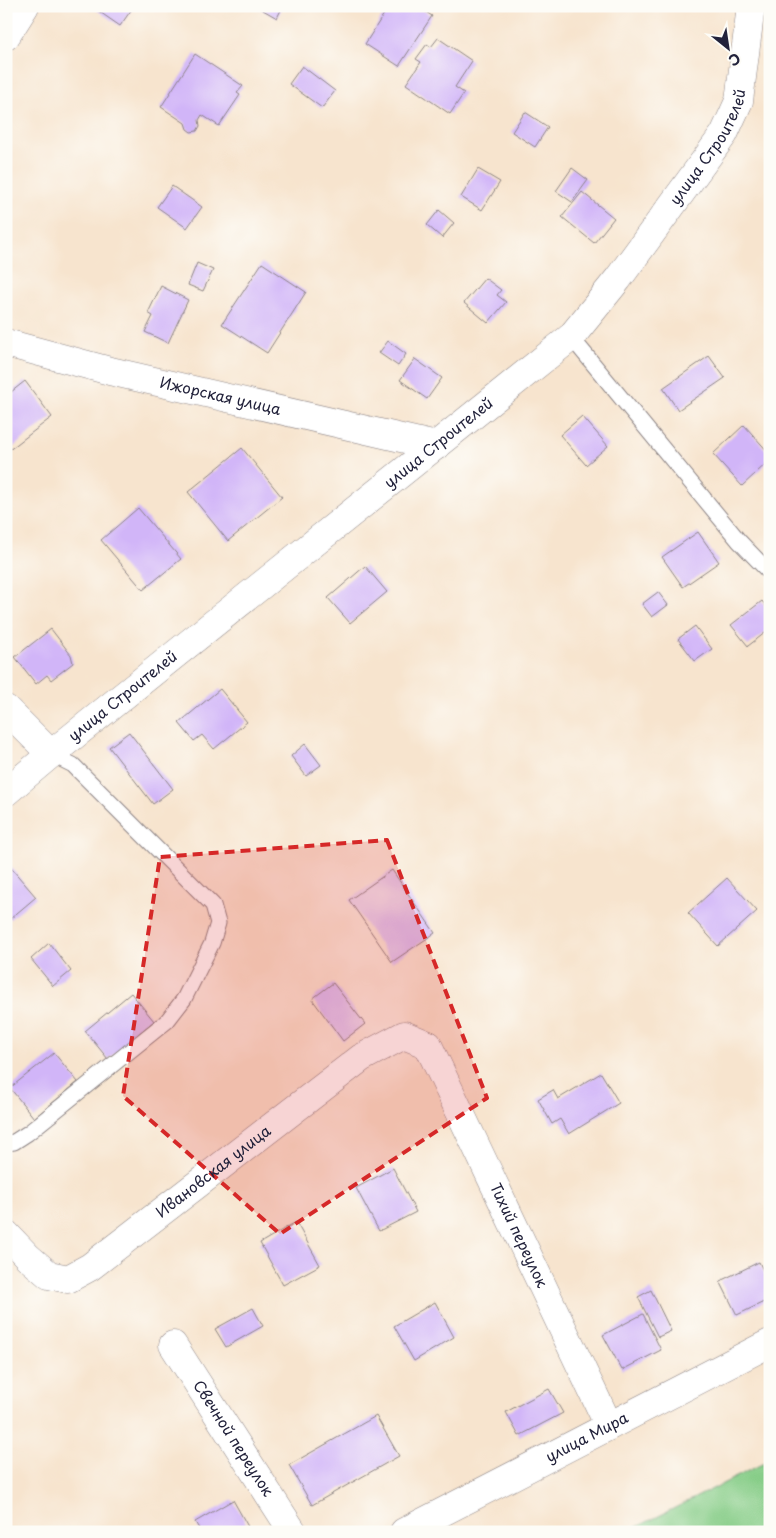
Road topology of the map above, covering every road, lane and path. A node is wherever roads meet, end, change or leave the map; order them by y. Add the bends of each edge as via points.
1 (25, 6) edge
2 (751, 6) edge
3 (6, 36) edge
4 (571, 337) junction
5 (6, 343) edge
6 (436, 446) junction
7 (770, 573) edge
8 (6, 709) edge
9 (52, 754) junction
10 (6, 792) edge
11 (428, 1045) joint
12 (6, 1143) edge
13 (6, 1234) edge
14 (770, 1343) edge
15 (173, 1345) dead end
16 (609, 1426) junction
17 (293, 1532) edge
18 (404, 1532) edge

1 - 3 street
2 - 4 street, улица Строителей via 739,101 724,134 618,280
4 - 6 street, улица Строителей
4 - 7 lane via 739,541
5 - 6 street, Ижорская улица via 110,371
6 - 9 street, улица Строителей
8 - 9 street
9 - 10 street, улица Строителей
9 - 12 lane via 73,765 213,905 218,923 212,943 184,999 167,1021 28,1132 14,1142
11 - 13 street, Ивановская улица via 404,1035 362,1058 90,1267 68,1280 49,1275
11 - 16 street, Тихий переулок
14 - 16 street, улица Мира
15 - 17 street, Свечной переулок
16 - 18 street, улица Мира

